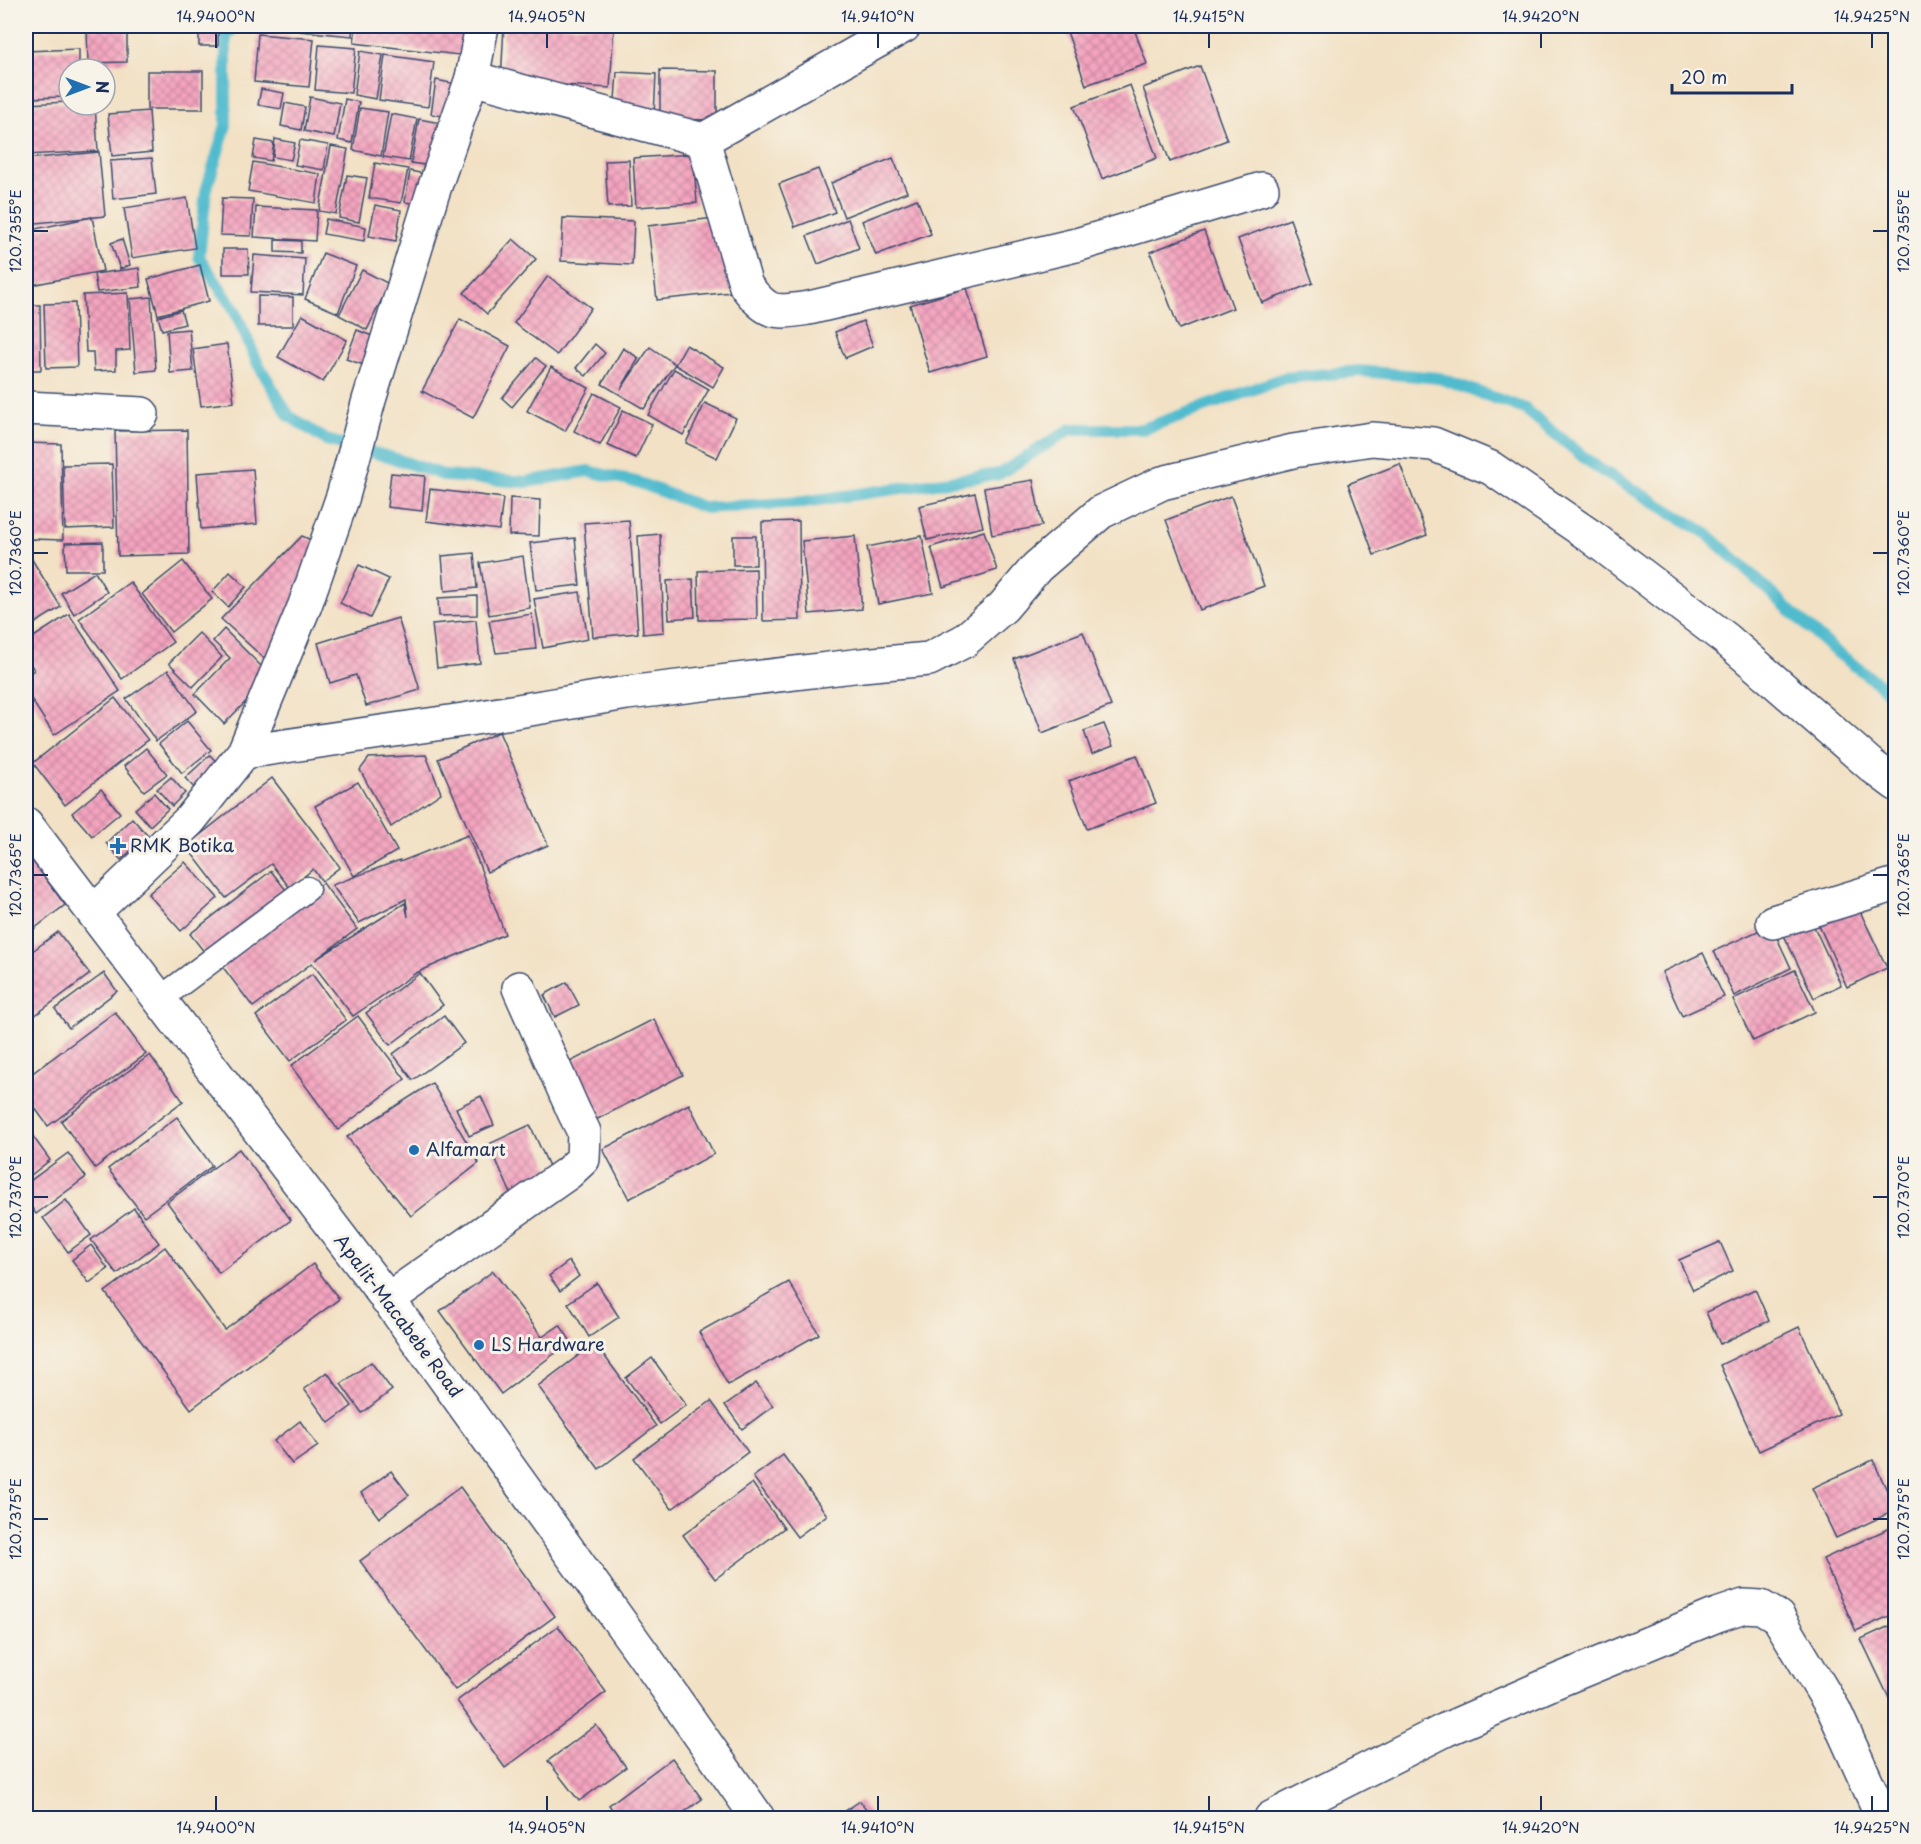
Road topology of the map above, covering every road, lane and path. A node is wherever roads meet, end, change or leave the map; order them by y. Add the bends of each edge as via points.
1 (482, 26) edge
2 (904, 26) edge
3 (471, 78) junction
4 (703, 140) junction
5 (1262, 189) dead end
6 (26, 408) edge
7 (142, 414) dead end
8 (244, 752) junction
9 (1896, 784) edge
10 (26, 824) edge
11 (1896, 884) edge
12 (307, 889) dead end
13 (94, 912) junction
14 (1773, 922) dead end
15 (519, 988) dead end
16 (160, 999) junction
17 (387, 1300) junction
18 (758, 1818) edge
19 (1271, 1818) edge
20 (1883, 1818) edge

1 - 3 street
2 - 4 street
3 - 4 street
3 - 8 street via 369,400 343,496 300,616
4 - 5 street via 746,286 760,303 777,312 809,308 1080,244
6 - 7 street
8 - 9 street via 627,693 929,659 964,641 1003,607 1037,567 1101,513 1162,483 1293,451 1372,439 1433,444 1491,468 1589,535 1726,639
8 - 13 street via 190,820
10 - 13 street, Apalit-Macabebe Road
11 - 14 street
12 - 16 lane
13 - 16 street, Apalit-Macabebe Road
15 - 17 street via 584,1132 583,1158 568,1173
16 - 17 street, Apalit-Macabebe Road
17 - 18 street, Apalit-Macabebe Road
19 - 20 street via 1445,1730 1744,1605 1761,1607 1778,1617 1834,1710

